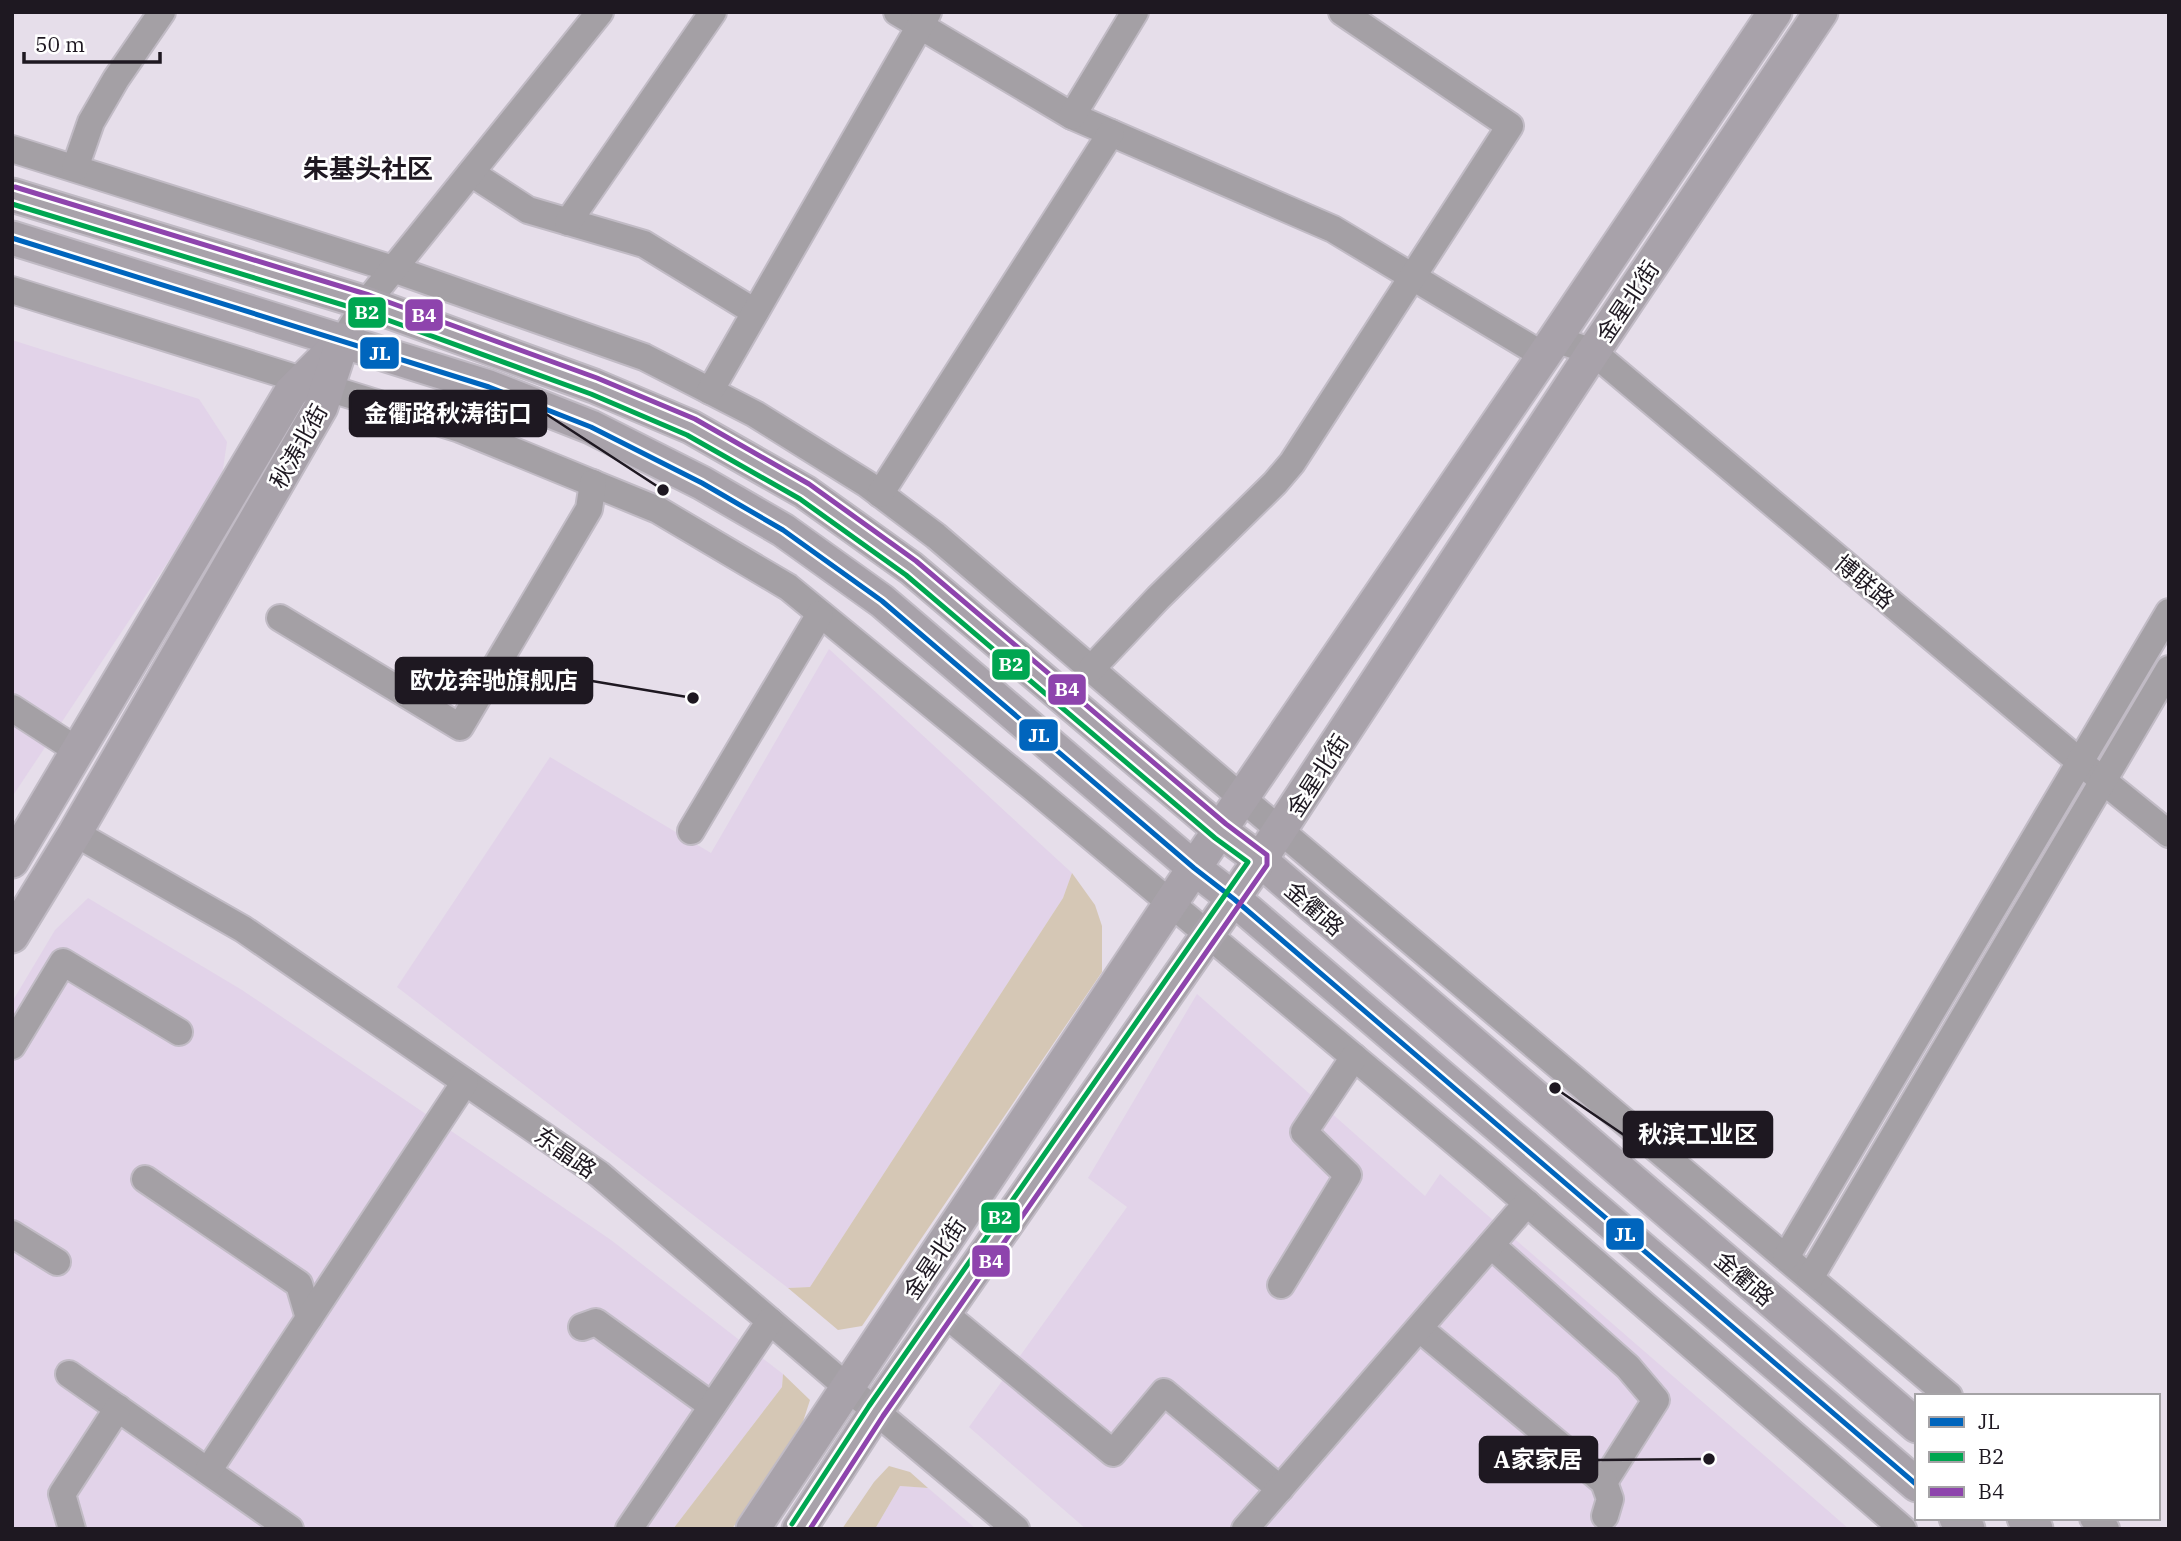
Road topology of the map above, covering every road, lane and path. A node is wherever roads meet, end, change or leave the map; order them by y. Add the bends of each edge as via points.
1 (162, 12) edge
2 (600, 12) edge
3 (713, 12) edge
4 (897, 12) edge
5 (1135, 12) edge
6 (1342, 12) edge
7 (1774, 12) edge
8 (1821, 12) edge
9 (924, 19) edge
10 (1072, 116) junction
11 (1111, 133) junction
12 (12, 149) edge
13 (75, 168) junction
14 (471, 173) junction
15 (12, 195) edge
16 (568, 222) junction
17 (12, 238) edge
18 (393, 269) junction
19 (1412, 277) junction
20 (12, 290) edge
21 (366, 303) junction
22 (755, 312) junction
23 (343, 340) junction
24 (1550, 347) junction
25 (1593, 352) junction
26 (315, 384) junction
27 (710, 391) junction
28 (593, 483) junction
29 (880, 494) junction
30 (2169, 612) edge
31 (820, 614) junction
32 (280, 618) dead end
33 (1092, 668) junction
34 (2169, 669) edge
35 (12, 708) edge
36 (78, 751) junction
37 (2080, 762) junction
38 (2104, 779) junction
39 (1243, 799) junction
40 (691, 831) dead end
41 (1221, 831) junction
42 (1280, 831) junction
43 (75, 833) junction
44 (2169, 834) edge
45 (1260, 860) junction
46 (12, 861) edge
47 (1194, 868) junction
48 (1234, 899) junction
49 (1171, 903) junction
50 (1208, 935) junction
51 (12, 936) edge
52 (179, 1032) dead end
53 (12, 1046) edge
54 (1354, 1057) junction
55 (465, 1082) junction
56 (145, 1179) dead end
57 (1527, 1203) junction
58 (12, 1234) edge
59 (1491, 1245) junction
60 (1786, 1257) junction
61 (57, 1262) dead end
62 (1811, 1278) junction
63 (1281, 1285) dead end
64 (945, 1314) junction
65 (309, 1318) junction
66 (770, 1321) junction
67 (582, 1327) dead end
68 (1420, 1329) junction
69 (69, 1374) dead end
70 (848, 1388) junction
71 (1947, 1394) edge
72 (712, 1406) junction
73 (118, 1408) junction
74 (876, 1411) junction
75 (1915, 1424) edge
76 (208, 1471) junction
77 (1604, 1482) junction
78 (1915, 1483) edge
79 (1280, 1489) junction
80 (1605, 1516) dead end
81 (72, 1529) edge
82 (290, 1529) edge
83 (629, 1529) edge
84 (753, 1529) edge
85 (799, 1529) edge
86 (1016, 1529) edge
87 (1245, 1529) edge
88 (1903, 1529) edge

1 - 13 street via 92,122
2 - 14 street
3 - 16 street
4 - 9 street, 博联路
5 - 10 street
6 - 19 street via 1510,126
7 - 24 main road, 金星北街
8 - 25 main road, 金星北街
9 - 10 street, 博联路
9 - 22 street
10 - 11 street, 博联路
11 - 19 street, 博联路 via 1333,229
11 - 29 street
12 - 13 street
13 - 18 street
14 - 16 street via 528,210
14 - 18 street
15 - 21 main road, 金衢路
16 - 22 street via 644,244
17 - 23 main road, 金衢路
18 - 21 street
18 - 27 street via 644,357
19 - 24 street, 博联路
19 - 33 street via 1292,463
20 - 26 street
21 - 23 street
21 - 41 main road, 金衢路 via 594,386 691,427 806,492 911,568
22 - 27 street
23 - 26 main road, 秋涛北街
23 - 47 main road, 金衢路 via 489,387 591,427 783,530 882,601
24 - 25 street, 博联路
24 - 39 main road, 金星北街
25 - 37 street, 博联路
25 - 42 main road, 金星北街
26 - 28 street via 460,429
26 - 36 main road, 秋涛北街 via 291,392
26 - 43 main road, 秋涛北街 via 321,407
27 - 29 street via 755,414
28 - 31 street via 658,510 788,587
28 - 32 street via 589,509 460,727
29 - 33 street
30 - 37 street
31 - 40 street
31 - 49 street
33 - 39 street
34 - 38 street
35 - 36 street
36 - 46 main road, 秋涛北街
37 - 38 street, 博联路
37 - 60 street
38 - 44 street, 博联路
38 - 62 street
39 - 41 main road, 金星北街
39 - 42 street
41 - 45 main road, 金衢路
41 - 47 main road, 金星北街
42 - 45 main road, 金星北街
42 - 60 street
43 - 51 main road, 秋涛北街
43 - 55 street, 东晶路 via 243,929
45 - 48 main road, 金星北街
45 - 75 main road, 金衢路
47 - 48 main road, 金衢路
47 - 49 main road, 金星北街
48 - 50 main road, 金星北街
48 - 78 main road, 金衢路
49 - 50 street
49 - 70 main road, 金星北街
50 - 54 street
50 - 64 main road, 金星北街
52 - 53 street via 63,962
54 - 57 street
54 - 63 street via 1304,1132 1348,1175
55 - 65 street
55 - 66 street, 东晶路 via 599,1174
56 - 65 street via 299,1284
57 - 59 street
57 - 88 street
58 - 61 street
59 - 68 street
59 - 77 street via 1628,1367 1656,1400
60 - 62 street
62 - 71 street
64 - 74 main road, 金星北街
64 - 79 street via 1113,1453 1164,1392
65 - 76 street
66 - 70 street, 东晶路
66 - 72 street
67 - 72 street via 596,1322
68 - 77 street
68 - 79 street
69 - 73 street
70 - 74 street, 东晶路
70 - 84 main road, 金星北街
72 - 83 street
73 - 76 street
73 - 81 street via 62,1493
74 - 85 main road, 金星北街
74 - 86 street, 东晶路
76 - 82 street
77 - 80 street via 1610,1499
79 - 87 street

